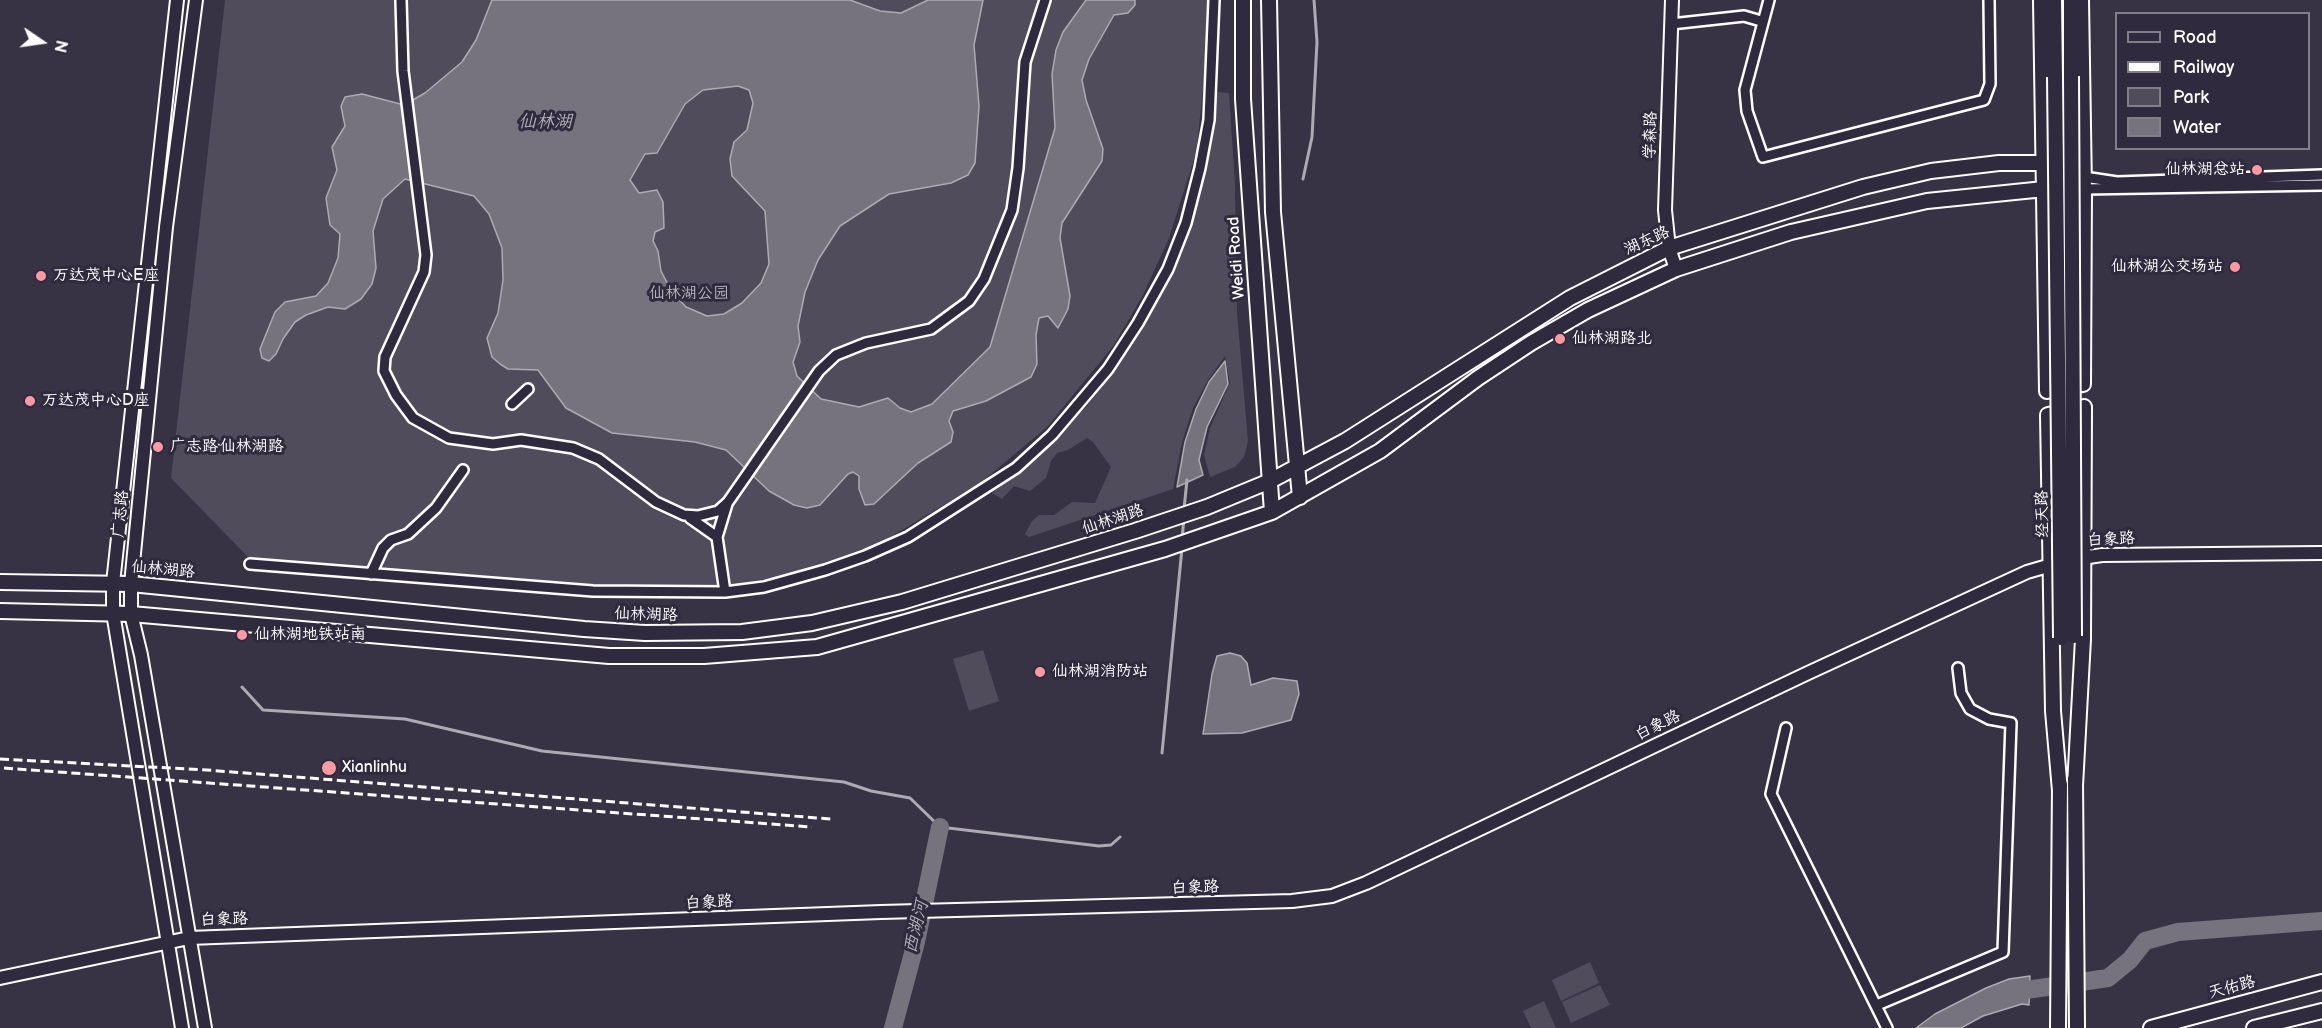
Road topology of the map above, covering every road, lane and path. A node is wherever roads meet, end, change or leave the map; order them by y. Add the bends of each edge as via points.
1 (177, 0) edge
2 (196, 0) edge
3 (401, 0) edge
4 (1045, 0) edge
5 (1214, 0) edge
6 (1244, 0) edge
7 (1269, 0) edge
8 (1672, 0) edge
9 (1769, 0) edge
10 (1989, 0) edge
11 (2041, 0) edge
12 (2054, 0) edge
13 (2071, 0) edge
14 (2081, 0) edge
15 (1761, 21) junction
16 (1671, 24) junction
17 (2043, 164) junction
18 (2322, 175) edge
19 (2084, 183) junction
20 (2322, 185) edge
21 (2044, 189) junction
22 (1668, 248) junction
23 (1676, 269) junction
24 (2064, 387) junction
25 (528, 389) dead end
26 (512, 404) dead end
27 (2065, 411) junction
28 (1298, 468) junction
29 (462, 470) dead end
30 (1270, 481) junction
31 (1300, 497) junction
32 (728, 502) junction
33 (1272, 513) junction
34 (684, 515) junction
35 (717, 537) junction
36 (2322, 553) edge
37 (2084, 557) junction
38 (250, 564) dead end
39 (2050, 565) junction
40 (371, 574) junction
41 (0, 582) edge
42 (113, 583) junction
43 (131, 584) junction
44 (725, 592) junction
45 (0, 611) edge
46 (113, 613) junction
47 (131, 614) junction
48 (705, 633) junction
49 (2068, 637) junction
50 (704, 656) junction
51 (1958, 669) dead end
52 (148, 699) junction
53 (126, 701) junction
54 (1786, 728) dead end
55 (2075, 786) junction
56 (2060, 791) junction
57 (189, 938) junction
58 (167, 941) junction
59 (0, 978) edge
60 (2322, 982) edge
61 (1877, 1005) junction
62 (2322, 1011) edge
63 (2168, 1026) edge
64 (182, 1028) edge
65 (205, 1028) edge
66 (1887, 1028) edge
67 (2058, 1028) edge
68 (2077, 1028) edge
69 (2151, 1028) edge
70 (2254, 1028) edge

1 - 42 street, 广志路
2 - 43 street, 广志路 via 166,227
3 - 34 street via 406,94 426,255 424,272 390,344 384,371 396,395 413,418 449,438 474,443 520,440 573,448 599,459 656,502
4 - 32 street via 1025,62 1012,210 984,279 969,301 931,329 841,351 819,371
5 - 44 street via 1209,120 1185,223 1168,269 1108,369 1052,435 1016,468 908,537 825,570 764,587
6 - 30 main road, Weidi Road via 1243,99
7 - 28 main road via 1274,212
8 - 16 street, 学森路
9 - 15 street
10 - 15 street via 1990,84 1984,100 1763,157 1747,111 1745,90
11 - 17 main road
12 - 49 main road, 经天路, bridge
13 - 49 main road, 经天路, bridge
14 - 19 main road
15 - 16 street via 1744,16
16 - 22 street, 学森路 via 1665,210
17 - 19 main road, 湖东路
17 - 21 main road
17 - 22 main road, 湖东路 via 1999,163 1931,171 1863,187
18 - 19 street
19 - 20 street
19 - 21 main road
19 - 24 main road via 2083,384
21 - 23 main road via 1927,201 1791,232
21 - 24 main road via 2047,391
22 - 23 street, 学森路
22 - 28 main road, 湖东路 via 1570,298
23 - 31 main road via 1588,310 1531,343 1380,451
24 - 27 main road
25 - 26 street
27 - 37 main road via 2084,407
27 - 39 main road via 2048,415
28 - 30 main road, 湖东路
28 - 31 main road
29 - 40 street via 436,508 408,534 391,540 383,548
30 - 33 main road, Weidi Road
30 - 48 main road, 仙林湖路 via 1207,507 902,602 812,623
31 - 33 main road
32 - 34 street via 709,514
32 - 35 street
33 - 50 main road via 1165,549 817,647
34 - 35 street
35 - 44 street
36 - 37 street, 白象路
37 - 39 street, 白象路
37 - 55 main road
38 - 40 street
39 - 56 main road via 2053,711
39 - 57 street, 白象路 via 1808,673 1366,884 1332,896 1292,901
40 - 44 street via 593,591
41 - 42 main road, 仙林湖路
42 - 43 main road, 仙林湖路
42 - 46 street, 广志路
43 - 47 street, 广志路
43 - 48 main road, 仙林湖路 via 584,629
45 - 46 main road
46 - 47 main road
46 - 53 street, 广志路
47 - 50 main road via 609,656
47 - 52 street, 广志路
48 - 50 main road
49 - 55 main road, 经天路
49 - 56 main road, 经天路
51 - 61 street via 1961,693 1970,709 1989,719 2011,723 2003,952
52 - 53 street via 131,696
52 - 57 street, 广志路
53 - 58 street, 广志路
54 - 61 street via 1772,794
55 - 68 main road, 经天路
56 - 67 main road, 经天路
57 - 58 street, 白象路
57 - 65 street, 广志路
58 - 59 street, 白象路
58 - 64 street, 广志路
60 - 63 main road, 天佑路
61 - 66 street
62 - 70 main road
63 - 69 main road, 天佑路

